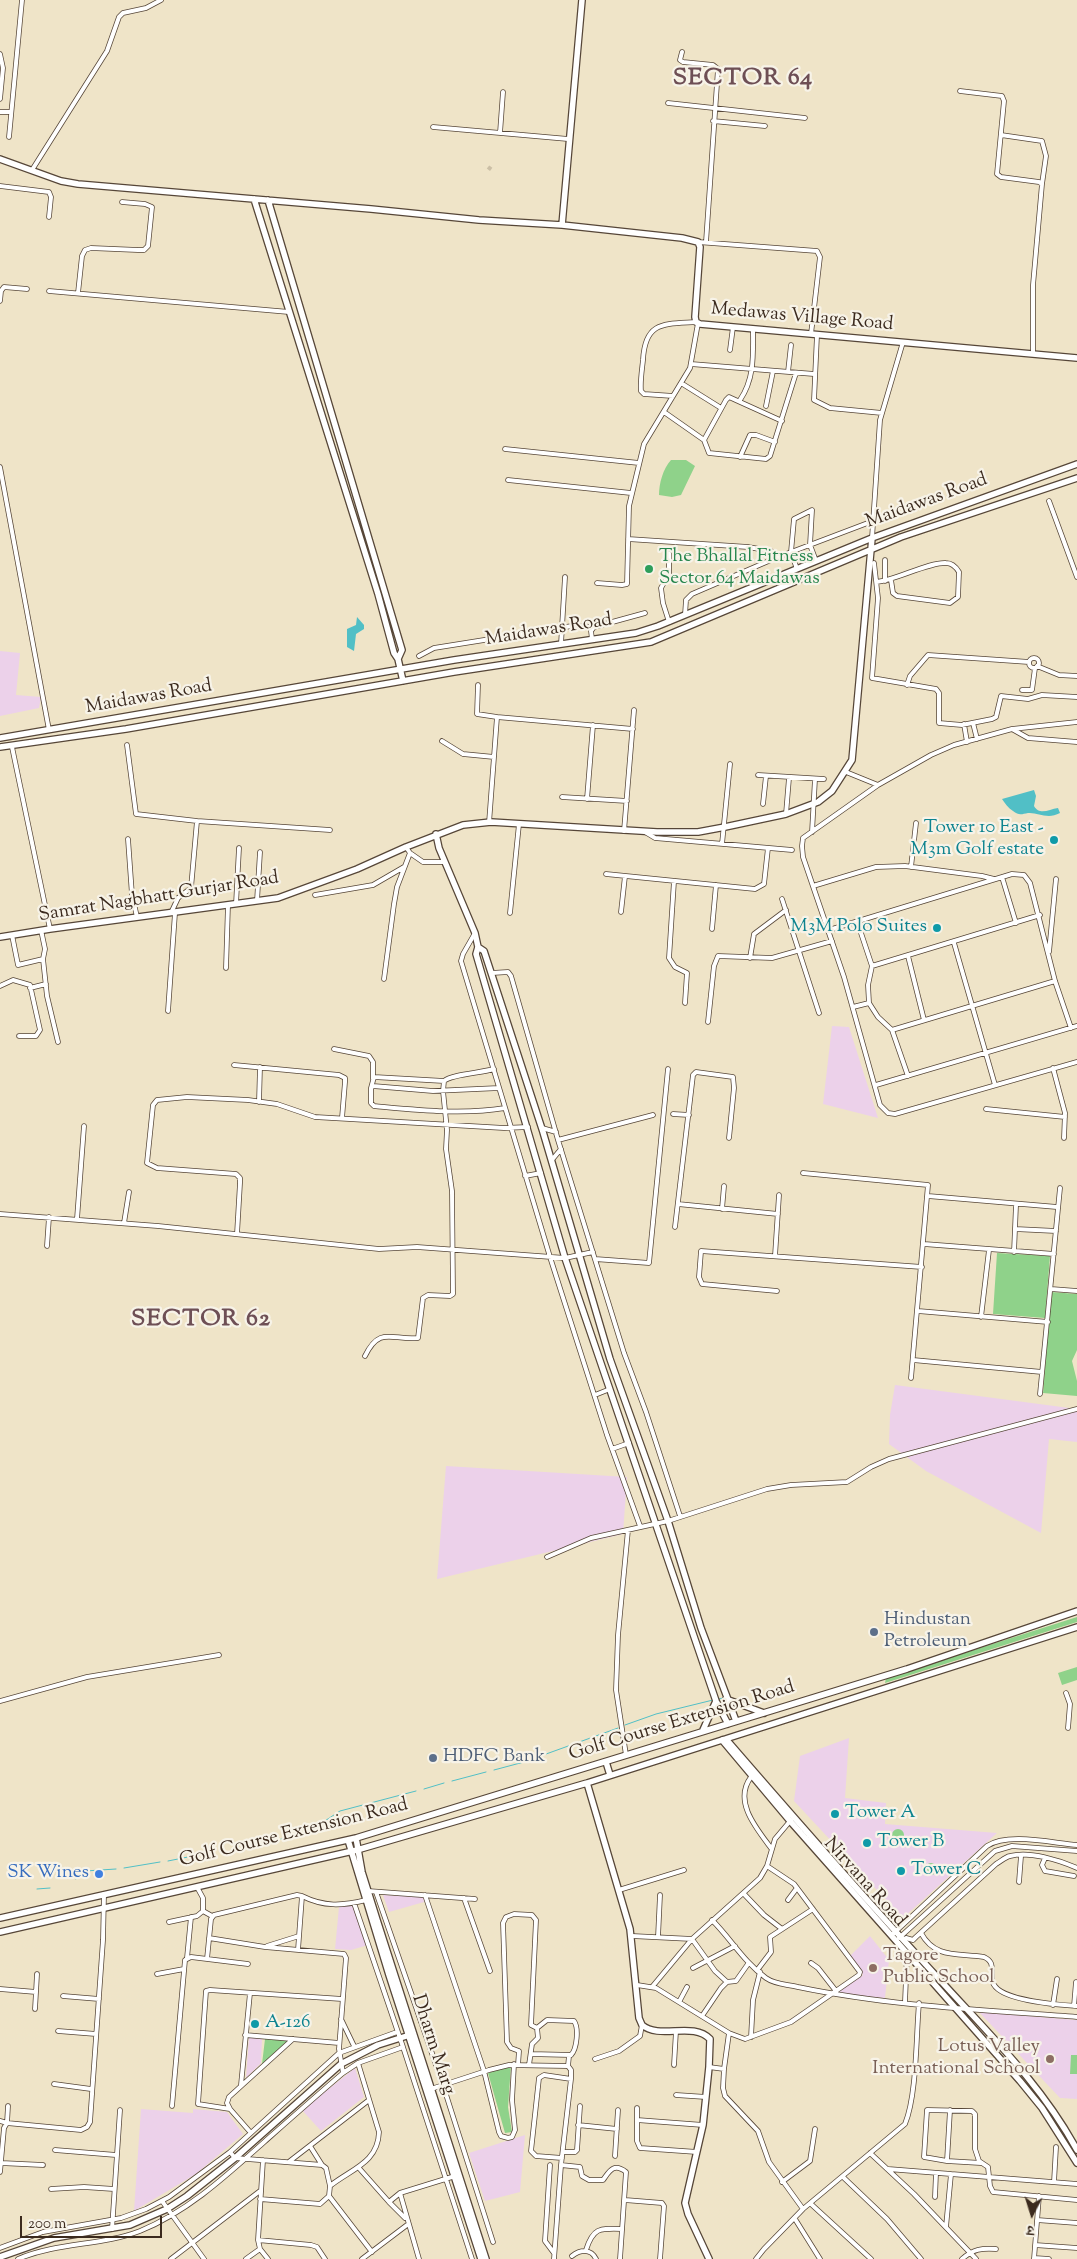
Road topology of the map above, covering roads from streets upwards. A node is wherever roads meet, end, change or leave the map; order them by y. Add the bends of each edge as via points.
1 (22, 0) edge
2 (161, 0) edge
3 (582, 0) edge
4 (682, 52) dead end
5 (0, 54) edge
6 (960, 91) dead end
7 (503, 92) dead end
8 (0, 99) edge
9 (668, 103) dead end
10 (714, 109) junction
11 (0, 112) edge
12 (11, 112) junction
13 (805, 118) dead end
14 (713, 121) junction
15 (765, 126) dead end
16 (433, 127) dead end
17 (500, 133) junction
18 (1001, 135) junction
19 (9, 137) dead end
20 (568, 139) junction
21 (0, 160) edge
22 (32, 170) junction
23 (1042, 184) junction
24 (0, 186) edge
25 (254, 199) junction
26 (268, 200) junction
27 (122, 202) dead end
28 (49, 217) dead end
29 (562, 225) junction
30 (698, 242) junction
31 (706, 242) junction
32 (27, 289) dead end
33 (49, 291) dead end
34 (78, 293) junction
35 (0, 301) edge
36 (289, 312) junction
37 (697, 323) junction
38 (732, 327) junction
39 (753, 328) junction
40 (814, 335) junction
41 (903, 342) junction
42 (791, 345) dead end
43 (730, 350) dead end
44 (1033, 354) junction
45 (1077, 358) edge
46 (691, 364) junction
47 (752, 369) junction
48 (773, 371) junction
49 (788, 372) junction
50 (796, 373) junction
51 (814, 374) junction
52 (681, 383) junction
53 (673, 396) junction
54 (740, 400) junction
55 (766, 406) dead end
56 (721, 408) junction
57 (664, 412) junction
58 (882, 414) junction
59 (782, 421) junction
60 (704, 440) junction
61 (775, 442) junction
62 (504, 450) dead end
63 (740, 457) junction
64 (639, 463) junction
65 (1077, 464) edge
66 (0, 467) edge
67 (1077, 478) edge
68 (508, 480) dead end
69 (631, 493) junction
70 (1049, 501) dead end
71 (873, 521) junction
72 (872, 538) junction
73 (628, 539) junction
74 (810, 545) junction
75 (871, 549) junction
76 (669, 552) dead end
77 (792, 552) junction
78 (778, 557) junction
79 (884, 560) dead end
80 (816, 561) junction
81 (874, 563) dead end
82 (797, 569) junction
83 (1076, 569) edge
84 (565, 577) dead end
85 (1077, 577) edge
86 (891, 580) junction
87 (885, 581) junction
88 (877, 582) junction
89 (597, 583) dead end
90 (645, 613) dead end
91 (685, 615) junction
92 (669, 622) junction
93 (594, 627) junction
94 (562, 628) junction
95 (592, 639) junction
96 (561, 644) junction
97 (418, 656) dead end
98 (398, 659) junction
99 (1029, 662) junction
100 (1036, 667) junction
101 (400, 670) junction
102 (1077, 676) edge
103 (403, 681) junction
104 (478, 685) dead end
105 (907, 685) junction
106 (1022, 690) dead end
107 (1077, 698) edge
108 (634, 710) dead end
109 (498, 717) junction
110 (1077, 722) edge
111 (974, 723) junction
112 (964, 724) junction
113 (593, 725) junction
114 (633, 729) junction
115 (1012, 729) junction
116 (50, 730) junction
117 (0, 738) edge
118 (977, 739) junction
119 (442, 741) dead end
120 (967, 742) junction
121 (1077, 742) edge
122 (127, 744) dead end
123 (0, 747) edge
124 (12, 747) junction
125 (494, 757) junction
126 (730, 764) dead end
127 (846, 772) junction
128 (758, 775) dead end
129 (766, 776) junction
130 (789, 778) junction
131 (815, 779) junction
132 (824, 780) dead end
133 (878, 785) junction
134 (562, 797) dead end
135 (587, 798) junction
136 (627, 801) junction
137 (763, 804) dead end
138 (813, 804) junction
139 (786, 814) junction
140 (197, 821) junction
141 (489, 822) junction
142 (916, 823) dead end
143 (520, 824) junction
144 (724, 827) junction
145 (330, 830) dead end
146 (624, 831) junction
147 (645, 832) junction
148 (812, 832) junction
149 (436, 834) junction
150 (128, 839) dead end
151 (722, 844) junction
152 (406, 847) junction
153 (238, 848) dead end
154 (768, 848) junction
155 (792, 850) dead end
156 (260, 852) dead end
157 (410, 853) junction
158 (444, 862) junction
159 (405, 866) junction
160 (911, 867) junction
161 (606, 874) dead end
162 (625, 876) junction
163 (1002, 877) junction
164 (995, 879) junction
165 (1056, 879) dead end
166 (674, 881) junction
167 (716, 885) junction
168 (813, 886) junction
169 (315, 894) dead end
170 (782, 899) dead end
171 (257, 901) junction
172 (236, 904) junction
173 (228, 905) junction
174 (786, 910) junction
175 (621, 912) dead end
176 (173, 913) junction
177 (510, 913) dead end
178 (1040, 915) junction
179 (137, 917) junction
180 (857, 921) junction
181 (1016, 923) junction
182 (50, 928) junction
183 (712, 929) dead end
184 (41, 930) junction
185 (829, 930) junction
186 (475, 933) junction
187 (12, 935) junction
188 (0, 938) edge
189 (832, 941) junction
190 (954, 943) junction
191 (478, 947) junction
192 (799, 951) junction
193 (1049, 953) junction
194 (908, 956) junction
195 (750, 958) junction
196 (43, 959) junction
197 (872, 966) junction
198 (226, 968) dead end
199 (492, 973) junction
200 (384, 979) dead end
201 (1055, 981) junction
202 (46, 984) junction
203 (0, 986) edge
204 (30, 988) junction
205 (869, 1002) junction
206 (685, 1003) dead end
207 (973, 1006) junction
208 (853, 1008) junction
209 (168, 1011) dead end
210 (819, 1013) dead end
211 (924, 1020) junction
212 (708, 1022) dead end
213 (1077, 1026) edge
214 (1071, 1028) junction
215 (892, 1030) junction
216 (20, 1036) dead end
217 (58, 1042) dead end
218 (334, 1049) dead end
219 (985, 1053) junction
220 (1077, 1062) edge
221 (234, 1065) dead end
222 (260, 1067) junction
223 (668, 1068) dead end
224 (1053, 1068) junction
225 (494, 1069) junction
226 (908, 1076) junction
227 (373, 1079) junction
228 (444, 1081) junction
229 (876, 1085) junction
230 (995, 1085) junction
231 (371, 1088) junction
232 (500, 1088) junction
233 (442, 1091) junction
234 (259, 1102) junction
235 (506, 1108) junction
236 (986, 1109) dead end
237 (445, 1112) junction
238 (674, 1114) dead end
239 (653, 1115) dead end
240 (689, 1115) junction
241 (1065, 1117) junction
242 (342, 1118) junction
243 (447, 1124) junction
244 (84, 1126) dead end
245 (528, 1127) junction
246 (542, 1128) junction
247 (512, 1129) junction
248 (556, 1132) junction
249 (729, 1138) dead end
250 (1064, 1138) dead end
251 (558, 1140) junction
252 (561, 1149) junction
253 (551, 1161) junction
254 (803, 1172) dead end
255 (541, 1173) junction
256 (525, 1176) junction
257 (724, 1186) dead end
258 (1060, 1188) dead end
259 (129, 1192) dead end
260 (779, 1195) dead end
261 (928, 1196) junction
262 (678, 1204) junction
263 (1016, 1205) junction
264 (1057, 1207) junction
265 (722, 1210) junction
266 (0, 1214) edge
267 (778, 1214) junction
268 (48, 1217) junction
269 (77, 1219) junction
270 (124, 1223) junction
271 (675, 1227) dead end
272 (1015, 1229) junction
273 (1056, 1231) junction
274 (236, 1234) junction
275 (924, 1244) junction
276 (47, 1246) dead end
277 (452, 1249) junction
278 (989, 1250) junction
279 (593, 1252) junction
280 (1014, 1252) junction
281 (1054, 1254) junction
282 (578, 1256) junction
283 (775, 1256) junction
284 (550, 1257) junction
285 (565, 1258) junction
286 (595, 1259) junction
287 (922, 1267) junction
288 (1051, 1289) junction
289 (777, 1291) dead end
290 (1077, 1291) edge
291 (918, 1311) junction
292 (981, 1317) junction
293 (1048, 1322) junction
294 (365, 1356) dead end
295 (913, 1360) junction
296 (1042, 1372) junction
297 (911, 1378) dead end
298 (610, 1389) junction
299 (1040, 1394) dead end
300 (595, 1395) junction
301 (1077, 1409) edge
302 (629, 1443) junction
303 (612, 1448) junction
304 (680, 1516) junction
305 (668, 1521) junction
306 (656, 1522) junction
307 (640, 1526) junction
308 (628, 1530) junction
309 (547, 1558) dead end
310 (1077, 1611) edge
311 (1077, 1627) edge
312 (219, 1655) dead end
313 (876, 1678) junction
314 (880, 1690) junction
315 (1066, 1693) dead end
316 (726, 1699) junction
317 (0, 1701) edge
318 (716, 1701) junction
319 (783, 1706) junction
320 (764, 1713) junction
321 (786, 1719) junction
322 (736, 1721) junction
323 (728, 1724) junction
324 (1068, 1728) dead end
325 (703, 1730) junction
326 (724, 1740) junction
327 (626, 1755) junction
328 (606, 1762) junction
329 (610, 1775) junction
330 (751, 1776) junction
331 (587, 1783) junction
332 (425, 1818) junction
333 (791, 1819) junction
334 (430, 1829) junction
335 (356, 1838) junction
336 (1001, 1839) junction
337 (348, 1840) junction
338 (1028, 1840) junction
339 (1051, 1842) junction
340 (1077, 1845) edge
341 (1004, 1847) junction
342 (1027, 1847) junction
343 (771, 1848) junction
344 (1050, 1849) junction
345 (354, 1850) junction
346 (1077, 1851) edge
347 (1021, 1856) junction
348 (1045, 1858) junction
349 (767, 1866) junction
350 (1077, 1868) edge
351 (684, 1870) dead end
352 (1074, 1876) dead end
353 (1019, 1882) dead end
354 (197, 1887) junction
355 (797, 1888) junction
356 (619, 1890) junction
357 (368, 1891) junction
358 (376, 1892) junction
359 (104, 1894) junction
360 (744, 1894) junction
361 (424, 1895) junction
362 (660, 1895) dead end
363 (302, 1896) junction
364 (464, 1898) junction
365 (475, 1898) dead end
366 (366, 1900) junction
367 (788, 1900) dead end
368 (354, 1903) junction
369 (104, 1908) junction
370 (813, 1909) junction
371 (203, 1910) junction
372 (212, 1916) junction
373 (191, 1917) junction
374 (0, 1918) edge
375 (712, 1920) junction
376 (170, 1922) dead end
377 (782, 1929) junction
378 (0, 1932) edge
379 (921, 1933) junction
380 (299, 1936) junction
381 (632, 1936) junction
382 (658, 1937) junction
383 (897, 1937) junction
384 (209, 1938) junction
385 (692, 1940) junction
386 (735, 1946) junction
387 (265, 1947) junction
388 (298, 1950) junction
389 (907, 1953) junction
390 (188, 1958) junction
391 (207, 1959) junction
392 (708, 1960) junction
393 (811, 1963) dead end
394 (248, 1964) dead end
395 (748, 1964) junction
396 (693, 1968) dead end
397 (184, 1969) junction
398 (490, 1971) dead end
399 (759, 1971) junction
400 (37, 1974) dead end
401 (157, 1974) dead end
402 (1056, 1979) dead end
403 (727, 1982) junction
404 (1076, 1982) edge
405 (637, 1985) junction
406 (652, 1986) junction
407 (688, 1987) dead end
408 (0, 1989) edge
409 (836, 1991) junction
410 (36, 1992) junction
411 (250, 1993) junction
412 (830, 1994) junction
413 (63, 1996) dead end
414 (99, 1999) junction
415 (342, 1999) junction
416 (679, 2002) junction
417 (905, 2002) junction
418 (919, 2003) junction
419 (1054, 2005) junction
420 (1076, 2006) edge
421 (955, 2007) junction
422 (967, 2008) junction
423 (36, 2009) dead end
424 (702, 2016) junction
425 (1077, 2017) edge
426 (341, 2019) junction
427 (642, 2025) junction
428 (537, 2028) junction
429 (58, 2031) dead end
430 (676, 2031) junction
431 (396, 2032) junction
432 (729, 2033) junction
433 (96, 2034) junction
434 (245, 2035) junction
435 (412, 2035) junction
436 (751, 2037) junction
437 (293, 2039) junction
438 (400, 2039) junction
439 (340, 2043) junction
440 (354, 2046) junction
441 (403, 2047) junction
442 (339, 2052) junction
443 (531, 2054) junction
444 (569, 2056) junction
445 (595, 2058) dead end
446 (358, 2063) junction
447 (341, 2064) junction
448 (516, 2064) junction
449 (529, 2065) junction
450 (674, 2065) dead end
451 (568, 2066) junction
452 (709, 2067) junction
453 (724, 2068) junction
454 (484, 2072) junction
455 (343, 2073) junction
456 (571, 2079) junction
457 (54, 2084) dead end
458 (241, 2085) junction
459 (317, 2085) junction
460 (443, 2086) junction
461 (91, 2089) junction
462 (431, 2089) junction
463 (321, 2092) junction
464 (676, 2095) dead end
465 (706, 2097) junction
466 (369, 2100) junction
467 (8, 2106) dead end
468 (172, 2106) dead end
469 (580, 2106) dead end
470 (637, 2108) dead end
471 (230, 2109) junction
472 (120, 2110) dead end
473 (618, 2110) dead end
474 (950, 2110) junction
475 (637, 2120) junction
476 (0, 2121) edge
477 (6, 2123) junction
478 (703, 2124) junction
479 (578, 2125) junction
480 (617, 2129) junction
481 (815, 2129) dead end
482 (251, 2133) junction
483 (310, 2146) junction
484 (1056, 2147) dead end
485 (55, 2150) dead end
486 (1077, 2150) edge
487 (230, 2152) junction
488 (564, 2152) junction
489 (697, 2152) junction
490 (870, 2153) junction
491 (116, 2155) junction
492 (615, 2156) dead end
493 (235, 2158) junction
494 (246, 2158) junction
495 (562, 2158) junction
496 (263, 2160) junction
497 (947, 2161) junction
498 (289, 2162) junction
499 (1, 2163) edge
500 (981, 2163) junction
501 (1077, 2163) edge
502 (561, 2164) junction
503 (322, 2165) junction
504 (550, 2165) dead end
505 (43, 2166) dead end
506 (358, 2167) junction
507 (888, 2169) junction
508 (0, 2172) edge
509 (936, 2173) junction
510 (951, 2174) junction
511 (455, 2176) junction
512 (842, 2177) junction
513 (990, 2177) junction
514 (446, 2179) junction
515 (782, 2182) junction
516 (1054, 2182) junction
517 (1077, 2184) edge
518 (330, 2186) junction
519 (51, 2189) dead end
520 (114, 2189) junction
521 (260, 2191) junction
522 (400, 2193) junction
523 (329, 2196) junction
524 (1039, 2196) junction
525 (935, 2197) dead end
526 (260, 2198) junction
527 (162, 2200) junction
528 (625, 2200) junction
529 (1077, 2200) edge
530 (389, 2202) junction
531 (811, 2204) junction
532 (167, 2208) junction
533 (804, 2208) junction
534 (172, 2215) junction
535 (112, 2219) junction
536 (406, 2219) junction
537 (795, 2219) junction
538 (1037, 2220) junction
539 (1077, 2223) edge
540 (407, 2225) junction
541 (946, 2227) junction
542 (112, 2229) junction
543 (622, 2229) junction
544 (258, 2240) junction
545 (493, 2242) dead end
546 (193, 2243) junction
547 (1035, 2245) junction
548 (0, 2248) edge
549 (1077, 2248) edge
550 (260, 2249) junction
551 (996, 2249) dead end
552 (586, 2250) junction
553 (372, 2252) junction
554 (554, 2252) junction
555 (969, 2252) junction
556 (572, 2256) dead end
557 (0, 2257) edge
558 (1034, 2258) edge
559 (18, 2259) edge
560 (171, 2259) edge
561 (204, 2259) edge
562 (246, 2259) edge
563 (268, 2259) edge
564 (326, 2259) edge
565 (362, 2259) edge
566 (419, 2259) edge
567 (472, 2259) edge
568 (481, 2259) edge
569 (486, 2259) edge
570 (554, 2259) edge
571 (596, 2259) edge
572 (620, 2259) edge
573 (660, 2259) edge
574 (709, 2259) edge
575 (756, 2259) edge
576 (820, 2259) edge
577 (871, 2259) edge
578 (921, 2259) edge
579 (962, 2259) edge
580 (976, 2259) edge
581 (1049, 2259) edge

1 - 12 street
2 - 22 street via 119,17 107,51
3 - 20 street
4 - 10 street via 680,60 683,62 718,67
5 - 8 street via 3,68
6 - 18 street via 1002,96
7 - 17 street
9 - 10 street
10 - 13 street
10 - 14 street
11 - 12 street
12 - 19 street
14 - 15 street
14 - 31 street
16 - 17 street
17 - 20 street
18 - 23 street via 1042,141 1046,156
18 - 23 street via 997,174
20 - 29 street
21 - 22 street
22 - 25 street via 78,184
23 - 44 street via 1033,292
24 - 28 street via 49,192
25 - 26 street
25 - 36 street
26 - 29 street
26 - 98 street via 402,650
27 - 34 street via 152,207 148,246 144,250 84,250
29 - 30 street via 655,234
30 - 31 street
30 - 37 street via 701,253
31 - 40 street via 817,251 820,257
32 - 35 street via 4,287
33 - 34 street
34 - 36 street
36 - 98 street
37 - 38 street, Medawas Village Road
37 - 46 street
37 - 53 street via 661,325 650,333 644,345 641,391 644,394
38 - 39 street, Medawas Village Road
38 - 43 street
39 - 40 street, Medawas Village Road
39 - 47 street
40 - 41 street, Medawas Village Road
40 - 51 street
41 - 44 street, Medawas Village Road
41 - 58 street
42 - 49 street
44 - 45 street, Medawas Village Road
46 - 47 street
46 - 52 street
47 - 48 street
47 - 54 street
48 - 49 street
48 - 55 street
49 - 50 street
50 - 51 street
50 - 59 street
51 - 58 street via 814,400 819,403 830,408
52 - 53 street
52 - 56 street
53 - 57 street
54 - 56 street via 729,397
54 - 59 street
56 - 60 street
57 - 60 street
57 - 64 street via 644,444
58 - 71 street
59 - 61 street
60 - 63 street via 709,453
61 - 63 street via 769,458
61 - 63 street via 750,435
62 - 64 street
64 - 69 street
65 - 72 street, Maidawas Road
66 - 116 street
67 - 75 street, Maidawas Road
68 - 69 street
69 - 73 street
70 - 83 street
71 - 72 street
71 - 74 street
72 - 75 street, Samrat Nagbhatt Gurjar Road
72 - 80 street, Maidawas Road
73 - 78 street via 748,547 771,551
73 - 89 street via 626,584
74 - 77 street
74 - 77 street via 812,510 794,519
74 - 80 street
75 - 103 street, Maidawas Road via 652,642
75 - 127 street, Samrat Nagbhatt Gurjar Road via 852,760
76 - 92 street via 669,574 661,588
77 - 78 street
77 - 82 street
78 - 91 street via 689,596
79 - 87 street
80 - 82 street, Maidawas Road
81 - 88 street
82 - 91 street, Maidawas Road
83 - 85 street
84 - 94 street
86 - 86 street via 944,563 954,566 959,572 958,597 950,603 897,596 893,593
86 - 87 street
87 - 88 street
88 - 105 street via 872,677
90 - 93 street
91 - 92 street, Maidawas Road
92 - 95 street, Maidawas Road via 636,633
93 - 94 street
93 - 95 street
94 - 96 street
94 - 97 street via 434,648
95 - 96 street, Maidawas Road
96 - 101 street, Maidawas Road
98 - 101 street
99 - 100 street via 1030,667
99 - 100 street via 1037,659
99 - 105 street via 928,655 910,676
100 - 102 street via 1060,675
100 - 106 street via 1032,690
101 - 103 street
101 - 116 street, Maidawas Road
103 - 124 street, Maidawas Road
104 - 109 street via 477,714
105 - 112 street via 938,690 939,723
107 - 111 street via 1001,696 996,717
108 - 114 street
109 - 113 street
109 - 125 street
110 - 115 street
111 - 112 street
111 - 118 street
112 - 120 street
113 - 114 street
113 - 135 street
114 - 136 street
115 - 118 street
115 - 121 street via 1028,738
116 - 117 street, Maidawas Road
118 - 120 street
119 - 125 street via 463,754
120 - 133 street via 932,755
122 - 140 street via 136,814
123 - 124 street, Maidawas Road
124 - 182 street
125 - 141 street
126 - 144 street
127 - 133 street
127 - 138 street, Samrat Nagbhatt Gurjar Road via 827,797
128 - 129 street
129 - 130 street
129 - 137 street
130 - 131 street
130 - 139 street
131 - 132 street
131 - 138 street
133 - 148 street
134 - 135 street
135 - 136 street
136 - 146 street
138 - 139 street, Samrat Nagbhatt Gurjar Road
138 - 148 street
139 - 144 street, Samrat Nagbhatt Gurjar Road
140 - 145 street
140 - 176 street via 191,888 178,898
141 - 143 street, Samrat Nagbhatt Gurjar Road
141 - 149 street, Samrat Nagbhatt Gurjar Road via 463,825
142 - 160 street
143 - 146 street, Samrat Nagbhatt Gurjar Road
143 - 177 street
144 - 147 street, Samrat Nagbhatt Gurjar Road via 698,832
144 - 151 street
146 - 147 street, Samrat Nagbhatt Gurjar Road
147 - 151 street via 656,838
148 - 168 street via 803,838 802,846
149 - 152 street, Samrat Nagbhatt Gurjar Road
149 - 158 street
150 - 179 street
151 - 154 street
152 - 157 street
152 - 171 street, Samrat Nagbhatt Gurjar Road via 278,898
153 - 172 street
154 - 155 street
154 - 167 street via 763,886 755,890
156 - 171 street
157 - 158 street via 423,862
157 - 159 street
158 - 186 street
159 - 169 street via 373,885
159 - 200 street via 394,904
160 - 164 street
160 - 168 street via 876,867
161 - 162 street
162 - 166 street
162 - 175 street
163 - 164 street
163 - 178 street via 1019,874 1028,879
163 - 181 street
164 - 180 street
165 - 193 street
166 - 167 street
166 - 206 street via 669,958 675,967 688,973
167 - 183 street
168 - 185 street
170 - 174 street
171 - 172 street, Samrat Nagbhatt Gurjar Road
172 - 173 street, Samrat Nagbhatt Gurjar Road
173 - 176 street, Samrat Nagbhatt Gurjar Road
173 - 198 street
174 - 192 street
174 - 195 street via 754,934
176 - 179 street, Samrat Nagbhatt Gurjar Road
176 - 209 street
178 - 181 street
178 - 193 street
179 - 182 street, Samrat Nagbhatt Gurjar Road
180 - 185 street
180 - 197 street
181 - 190 street
182 - 184 street, Samrat Nagbhatt Gurjar Road
184 - 187 street, Samrat Nagbhatt Gurjar Road
184 - 196 street
185 - 189 street
186 - 191 street
186 - 225 street via 461,961
187 - 188 street, Samrat Nagbhatt Gurjar Road
187 - 196 street via 18,965
189 - 192 street
189 - 208 street
190 - 194 street
190 - 207 street
191 - 199 street via 484,951
191 - 245 street via 476,954
192 - 195 street via 772,958
192 - 210 street
193 - 201 street
194 - 197 street
194 - 211 street
195 - 212 street via 721,955 716,958
196 - 202 street
197 - 205 street
199 - 246 street
199 - 248 street via 504,970 510,976
201 - 207 street
201 - 214 street
202 - 204 street
202 - 217 street
203 - 204 street via 4,982 20,981
204 - 216 street via 40,1030 36,1036
205 - 208 street
205 - 215 street via 878,1018
207 - 211 street
207 - 219 street
208 - 229 street
211 - 215 street
213 - 214 street
214 - 219 street
215 - 226 street
218 - 227 street via 369,1056 373,1062
219 - 226 street
219 - 230 street
220 - 224 street
221 - 222 street
222 - 234 street
222 - 242 street via 345,1078
223 - 286 street via 650,1263
224 - 230 street
224 - 241 street
225 - 228 street via 449,1077
225 - 232 street
226 - 229 street
227 - 228 street via 382,1076
227 - 231 street
228 - 233 street
229 - 230 street via 882,1108 894,1114
231 - 233 street
231 - 237 street via 374,1106
232 - 233 street
232 - 235 street
233 - 237 street
234 - 242 street via 277,1104 315,1117
234 - 274 street via 187,1097 157,1100 153,1105 148,1162 157,1168 236,1174 240,1183
235 - 237 street
235 - 247 street
236 - 241 street
237 - 243 street
238 - 240 street
239 - 251 street
240 - 249 street via 695,1073 732,1075 735,1085
240 - 262 street
241 - 250 street
242 - 243 street
243 - 247 street
243 - 277 street
244 - 269 street
245 - 247 street
245 - 255 street
246 - 248 street
246 - 253 street
247 - 256 street
248 - 251 street
251 - 252 street
252 - 253 street
252 - 279 street
253 - 282 street
254 - 261 street via 924,1183 928,1187
255 - 256 street
255 - 285 street
256 - 284 street
257 - 265 street
258 - 264 street
259 - 270 street
260 - 267 street
261 - 263 street
261 - 275 street
262 - 265 street
262 - 271 street
263 - 264 street
263 - 272 street
264 - 273 street
265 - 267 street
266 - 268 street
267 - 283 street
268 - 269 street
268 - 276 street
269 - 270 street
270 - 274 street
272 - 273 street
272 - 280 street
273 - 281 street
274 - 277 street via 374,1248
275 - 278 street
275 - 287 street
277 - 284 street
277 - 294 street via 453,1294 428,1294 423,1298 418,1338 396,1335 375,1340
278 - 280 street
278 - 292 street
279 - 282 street
279 - 286 street
280 - 281 street
281 - 288 street
282 - 285 street
282 - 305 street via 610,1359
283 - 287 street
283 - 289 street via 703,1251 700,1254 699,1277 702,1284
284 - 285 street
284 - 300 street
285 - 298 street
286 - 304 street
287 - 291 street
288 - 290 street
288 - 293 street
291 - 292 street
291 - 295 street
292 - 293 street
293 - 296 street
295 - 296 street
295 - 297 street
296 - 299 street
298 - 300 street
298 - 302 street
300 - 303 street
301 - 304 street via 889,1459 847,1482 776,1487
302 - 303 street
302 - 306 street
303 - 307 street
304 - 305 street
305 - 306 street
305 - 316 street
306 - 307 street
306 - 318 street
307 - 308 street
308 - 309 street via 591,1538
308 - 327 street via 616,1690
310 - 313 street, Golf Course Extension Road
311 - 314 street, Golf Course Extension Road
312 - 317 street via 87,1677
313 - 314 street
313 - 319 street, Golf Course Extension Road
314 - 321 street, Golf Course Extension Road
315 - 324 street via 1070,1704
316 - 320 street
316 - 322 street
318 - 323 street
318 - 325 street
319 - 320 street, Golf Course Extension Road
319 - 321 street
320 - 322 street, Golf Course Extension Road
321 - 326 street, Golf Course Extension Road
322 - 323 street, Golf Course Extension Road
323 - 325 street, Golf Course Extension Road
325 - 327 street, Golf Course Extension Road
326 - 329 street, Golf Course Extension Road
326 - 330 street, Nirvana Road
326 - 333 street, Nirvana Road
327 - 328 street, Golf Course Extension Road
328 - 329 street
328 - 332 street, Golf Course Extension Road
329 - 331 street, Golf Course Extension Road
330 - 333 street, Nirvana Road
330 - 343 street via 745,1794 748,1817
331 - 334 street, Golf Course Extension Road
331 - 356 street
332 - 334 street
332 - 335 street, Golf Course Extension Road
333 - 343 street
333 - 383 street, Nirvana Road
334 - 345 street, Golf Course Extension Road
335 - 337 street, Golf Course Extension Road
335 - 345 street, Dharm Marg
336 - 338 street
336 - 341 street
336 - 383 street via 987,1846
337 - 345 street, Dharm Marg
337 - 359 street, Golf Course Extension Road
338 - 339 street
338 - 342 street
339 - 340 street
339 - 344 street
341 - 342 street
341 - 383 street via 995,1851
342 - 344 street
343 - 349 street
344 - 346 street
345 - 354 street, Golf Course Extension Road
345 - 357 street, Dharm Marg
345 - 366 street, Dharm Marg
347 - 348 street
347 - 353 street
347 - 379 street via 1008,1856 996,1864
348 - 350 street
348 - 352 street via 1042,1865 1045,1871
349 - 355 street
349 - 360 street
351 - 356 street
354 - 369 street, Golf Course Extension Road
354 - 371 street
355 - 367 street
355 - 370 street
356 - 381 street
357 - 358 street
357 - 435 street, Dharm Marg
358 - 361 street
358 - 460 street
359 - 369 street
359 - 374 street, Golf Course Extension Road
360 - 375 street
360 - 377 street
361 - 364 street
361 - 454 street
362 - 382 street
363 - 368 street via 326,1905
363 - 372 street via 279,1898
363 - 380 street
364 - 365 street
364 - 398 street
366 - 368 street
366 - 435 street, Dharm Marg
368 - 431 street
369 - 378 street, Golf Course Extension Road
369 - 414 street
370 - 377 street
370 - 409 street via 860,1972
371 - 372 street
371 - 373 street
372 - 384 street
373 - 376 street
373 - 390 street
375 - 385 street
375 - 386 street
377 - 399 street via 770,1937 771,1952
379 - 383 street via 913,1940
379 - 419 street via 926,1943 936,1951 989,1959 993,1966 993,1984 999,1990 1022,1999
380 - 387 street
380 - 388 street
381 - 382 street
381 - 405 street
382 - 385 street
383 - 389 street, Nirvana Road
383 - 422 street, Nirvana Road
384 - 387 street
384 - 391 street
385 - 392 street
385 - 406 street
386 - 392 street
386 - 395 street
387 - 388 street
388 - 415 street via 344,1954
389 - 417 street
389 - 421 street, Nirvana Road
390 - 391 street
390 - 397 street
391 - 394 street
392 - 396 street
392 - 403 street
393 - 409 street
395 - 399 street
395 - 403 street via 736,1981
397 - 401 street
397 - 468 street
399 - 412 street via 778,1984
399 - 436 street via 753,1996
400 - 410 street
402 - 419 street
403 - 424 street
404 - 420 street
405 - 406 street
405 - 427 street
406 - 416 street
407 - 416 street
408 - 410 street
409 - 412 street
410 - 423 street
411 - 415 street
411 - 434 street
411 - 471 street via 210,1990 204,1995 197,2102 200,2106
412 - 417 street
412 - 436 street via 791,2022
413 - 414 street
414 - 433 street
415 - 426 street
416 - 424 street
417 - 418 street
418 - 421 street
418 - 490 street via 907,2118 901,2128
419 - 420 street
421 - 422 street
421 - 501 street, Nirvana Road via 1042,2108
422 - 425 street
422 - 486 street, Nirvana Road via 1025,2074
424 - 432 street
426 - 439 street
426 - 440 street
427 - 430 street via 652,2030
427 - 445 street via 640,2036 627,2046
428 - 443 street via 538,2038 532,2044
428 - 444 street via 547,2020 574,2021 575,2051
428 - 448 street via 530,2022 536,1920 528,1914 509,1915 503,1923 507,2035 508,2045 519,2052
429 - 433 street
430 - 450 street
430 - 452 street via 708,2037
431 - 438 street
431 - 440 street
432 - 436 street via 744,2039
432 - 453 street
433 - 461 street
434 - 437 street
434 - 458 street
435 - 438 street
435 - 462 street, Dharm Marg
435 - 511 street, Dharm Marg
437 - 439 street
437 - 458 street
438 - 441 street
438 - 447 street via 370,2048
439 - 442 street
440 - 442 street
441 - 446 street
441 - 514 street
442 - 447 street
442 - 482 street
443 - 444 street
443 - 449 street
444 - 451 street
446 - 455 street
446 - 466 street
447 - 455 street
447 - 459 street
448 - 449 street
448 - 454 street
448 - 454 street via 512,2100 514,2130 512,2137 508,2138 499,2132
449 - 451 street
451 - 456 street
452 - 453 street
452 - 465 street
453 - 515 street via 725,2096 758,2131 768,2162
454 - 460 street
455 - 463 street
456 - 488 street
456 - 495 street via 544,2075 538,2078 531,2151 536,2156
457 - 461 street
458 - 471 street via 228,2100
459 - 463 street
459 - 493 street
460 - 462 street
460 - 545 street
461 - 477 street via 90,2122 81,2130
462 - 569 street, Dharm Marg
463 - 494 street
464 - 465 street
465 - 478 street
466 - 483 street
466 - 506 street via 379,2132 379,2144
467 - 477 street
469 - 479 street
470 - 475 street
471 - 482 street
472 - 491 street
473 - 480 street
474 - 497 street
474 - 497 street via 927,2110 922,2151 926,2158
474 - 500 street via 975,2114 975,2149
475 - 478 street
475 - 489 street via 640,2148
476 - 477 street
477 - 499 street
478 - 489 street
479 - 480 street
479 - 488 street via 576,2151
480 - 492 street
481 - 515 street via 810,2161
482 - 487 street
483 - 498 street
483 - 503 street
484 - 516 street
485 - 491 street
487 - 493 street
487 - 527 street
488 - 495 street
489 - 574 street via 685,2203
490 - 507 street
490 - 512 street
491 - 520 street
493 - 494 street
493 - 532 street
494 - 496 street
494 - 534 street via 199,2198
495 - 502 street
496 - 498 street
496 - 521 street
497 - 500 street
498 - 503 street
499 - 505 street
499 - 508 street
500 - 513 street via 987,2165
502 - 528 street via 580,2167 582,2176 589,2180 603,2180 607,2171 612,2169 624,2170 627,2175
502 - 554 street
503 - 518 street via 326,2168
504 - 554 street via 545,2241
506 - 518 street
506 - 530 street
507 - 509 street
507 - 541 street
509 - 510 street
509 - 525 street
510 - 513 street
510 - 541 street
511 - 514 street
511 - 568 street, Dharm Marg
512 - 531 street
512 - 578 street via 887,2220
513 - 516 street
513 - 524 street via 991,2190 996,2193
514 - 522 street
514 - 567 street
515 - 533 street
516 - 517 street
518 - 523 street
519 - 520 street
520 - 535 street
521 - 526 street
521 - 546 street
522 - 530 street
522 - 536 street
523 - 526 street via 320,2204
523 - 553 street
524 - 529 street
524 - 538 street
526 - 544 street
527 - 532 street
527 - 535 street via 146,2209
528 - 543 street
528 - 573 street via 664,2206
530 - 536 street
531 - 533 street
531 - 577 street
532 - 534 street
532 - 542 street via 130,2225
533 - 537 street
534 - 546 street
534 - 559 street via 128,2235 54,2247
535 - 542 street
535 - 548 street via 43,2232
536 - 540 street
537 - 575 street
537 - 576 street
538 - 539 street
538 - 547 street
540 - 553 street
540 - 566 street
541 - 555 street
542 - 557 street via 54,2238
543 - 552 street via 596,2231
543 - 572 street
544 - 550 street
544 - 564 street via 311,2245 317,2247
546 - 560 street
546 - 561 street
547 - 549 street
547 - 558 street
550 - 562 street
550 - 563 street
551 - 555 street via 982,2248
552 - 556 street
552 - 571 street
553 - 565 street
554 - 570 street
555 - 579 street
555 - 580 street
558 - 581 street

